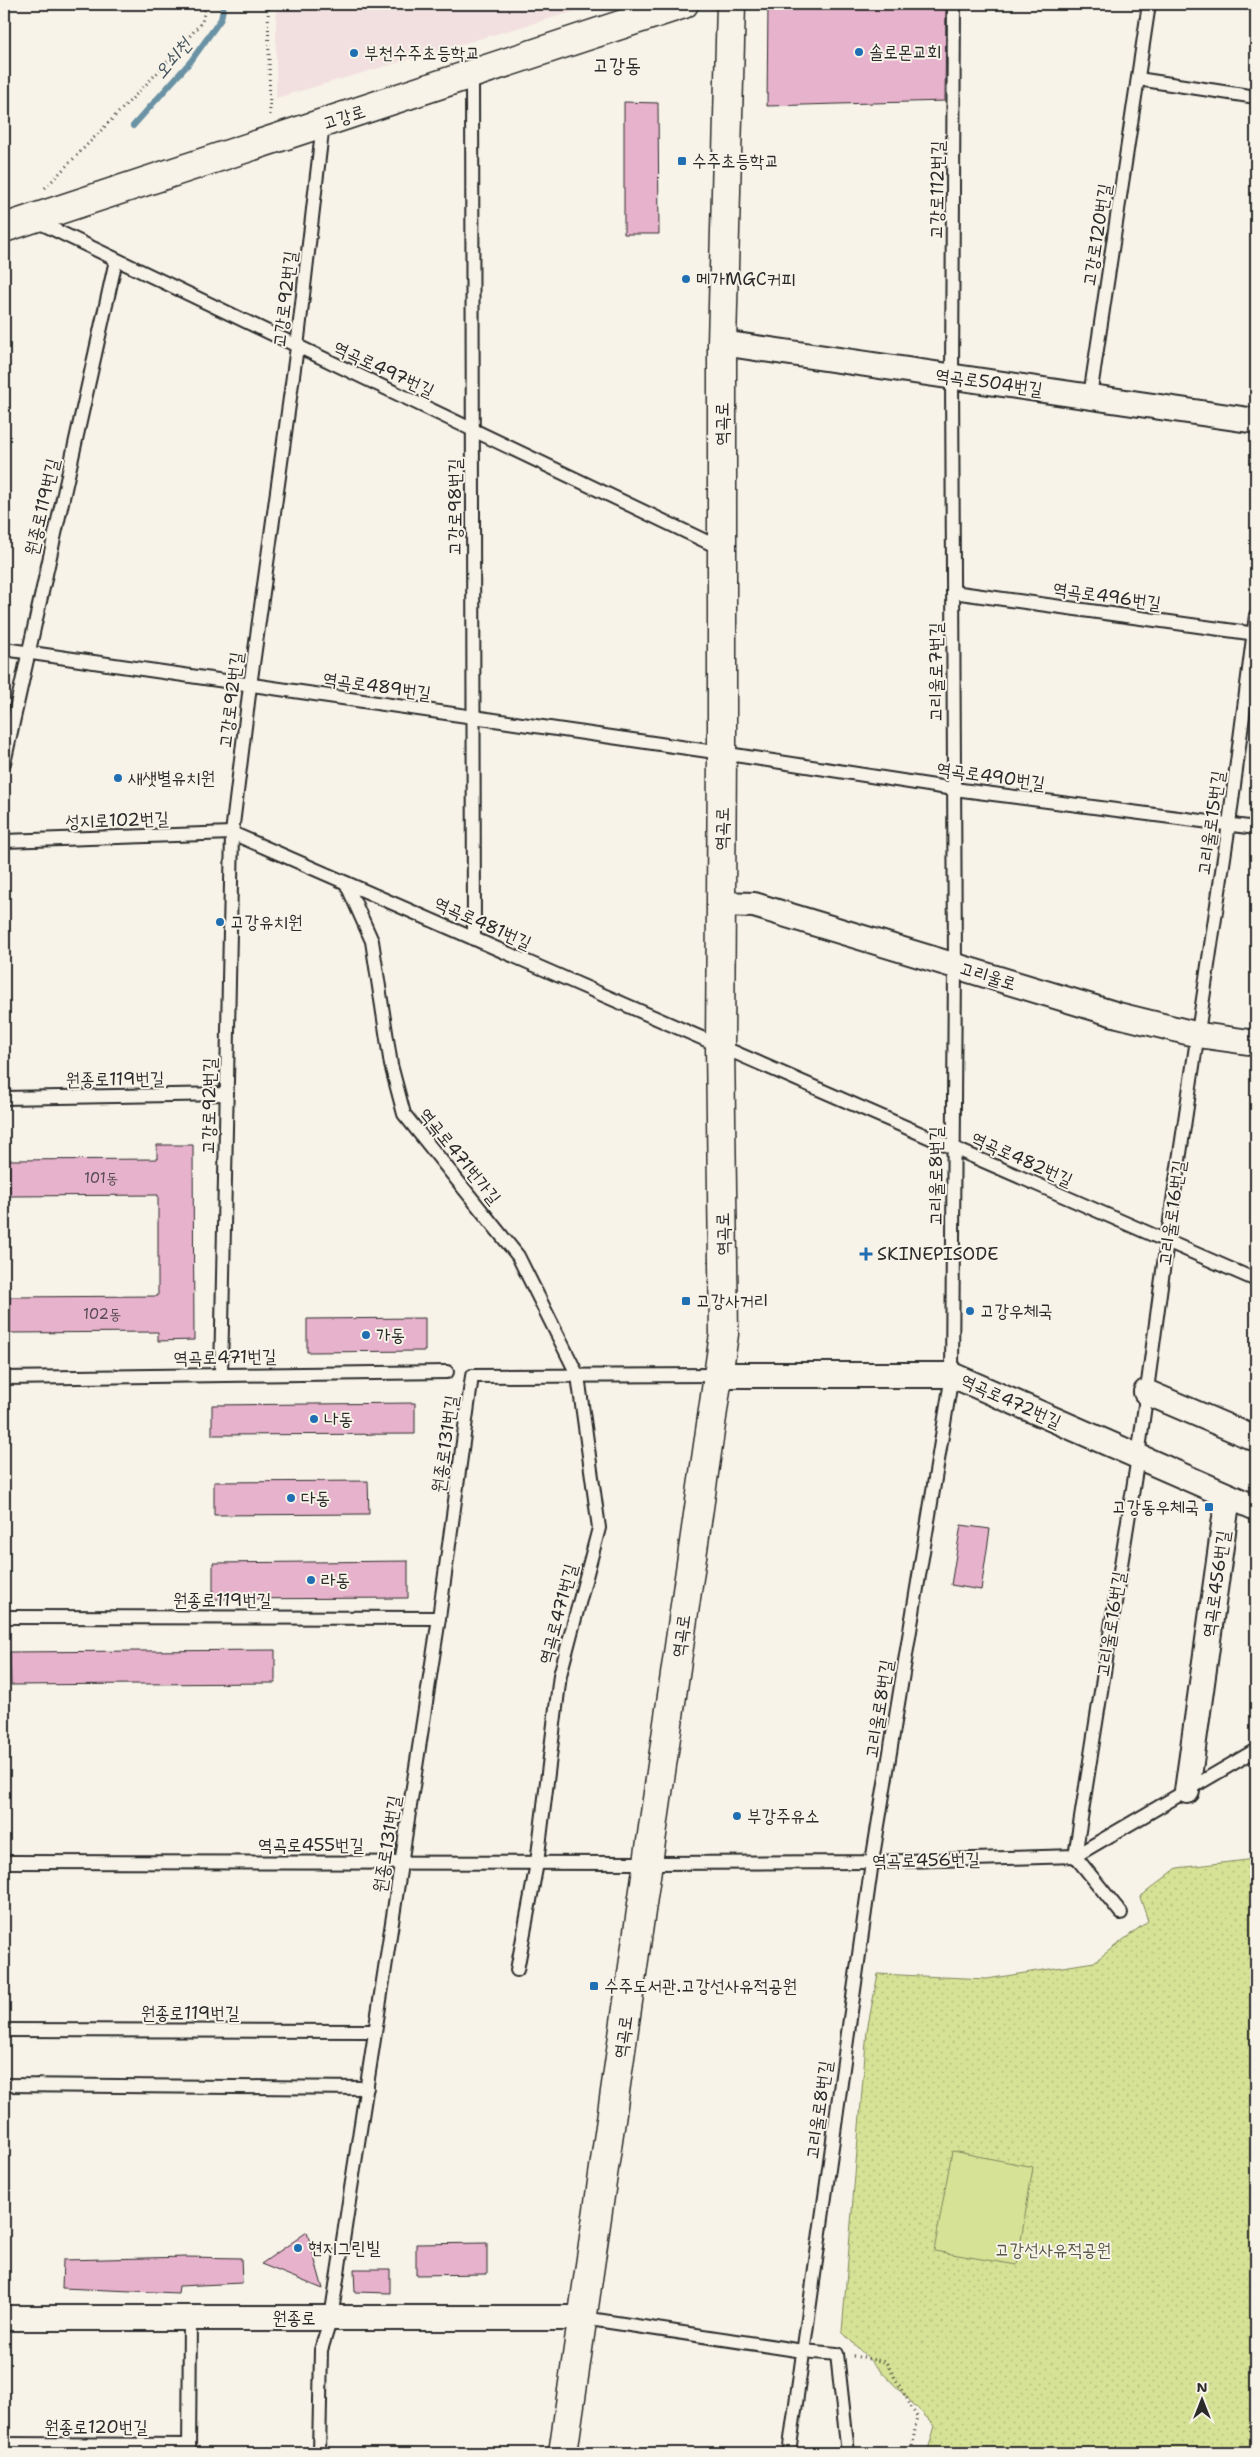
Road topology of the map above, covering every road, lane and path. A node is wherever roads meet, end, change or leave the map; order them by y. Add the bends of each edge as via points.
1 (206, 4) edge
2 (268, 4) edge
3 (684, 4) edge
4 (731, 4) edge
5 (954, 4) edge
6 (1149, 4) edge
7 (472, 75) junction
8 (1138, 79) junction
9 (1256, 97) edge
10 (323, 124) junction
11 (270, 141) junction
12 (42, 192) dead end
13 (32, 219) junction
14 (4, 228) edge
15 (116, 260) junction
16 (722, 343) junction
17 (297, 347) junction
18 (952, 377) junction
19 (1090, 396) junction
20 (1256, 420) edge
21 (473, 430) junction
22 (722, 550) junction
23 (953, 592) junction
24 (1256, 615) edge
25 (1255, 634) edge
26 (4, 649) edge
27 (27, 652) junction
28 (250, 686) junction
29 (474, 718) junction
30 (722, 753) junction
31 (4, 762) edge
32 (954, 789) junction
33 (1229, 824) junction
34 (1256, 828) edge
35 (232, 833) junction
36 (4, 841) edge
37 (346, 883) junction
38 (721, 904) junction
39 (474, 938) junction
40 (955, 966) junction
41 (1199, 1035) junction
42 (1256, 1043) edge
43 (720, 1046) junction
44 (227, 1094) junction
45 (4, 1098) edge
46 (954, 1148) junction
47 (1167, 1241) junction
48 (1256, 1280) edge
49 (447, 1372) dead end
50 (221, 1375) junction
51 (719, 1375) junction
52 (952, 1375) junction
53 (578, 1376) junction
54 (4, 1378) edge
55 (1146, 1392) junction
56 (1256, 1439) edge
57 (1138, 1456) junction
58 (1228, 1496) junction
59 (1256, 1508) edge
60 (4, 1617) edge
61 (439, 1618) junction
62 (1256, 1750) edge
63 (1187, 1791) junction
64 (1075, 1856) junction
65 (4, 1862) edge
66 (402, 1862) junction
67 (872, 1862) junction
68 (536, 1863) junction
69 (648, 1863) junction
70 (1121, 1913) dead end
71 (516, 1970) dead end
72 (4, 2030) edge
73 (376, 2030) junction
74 (4, 2085) edge
75 (367, 2088) junction
76 (4, 2318) edge
77 (190, 2318) junction
78 (331, 2318) junction
79 (584, 2318) junction
80 (803, 2351) junction
81 (837, 2354) junction
82 (4, 2444) edge
83 (189, 2449) edge
84 (319, 2453) edge
85 (563, 2453) edge
86 (789, 2453) edge
87 (848, 2453) edge
88 (911, 2453) edge

1 - 12 path via 202,22
2 - 11 path
3 - 7 street, 고강로
4 - 16 street, 역곡로
5 - 18 lane, 고강로112번길
6 - 8 lane, 고강로120번길
7 - 10 street, 고강로
7 - 21 lane, 고강로98번길
8 - 9 lane
8 - 19 lane, 고강로120번길
10 - 11 street, 고강로
10 - 17 lane, 고강로92번길
11 - 13 street, 고강로
13 - 14 street, 고강로
13 - 15 lane, 역곡로497번길
15 - 17 lane, 역곡로497번길
15 - 27 lane, 원종로119번길
16 - 18 street, 역곡로504번길
16 - 22 street, 역곡로
17 - 21 lane, 역곡로497번길
17 - 28 lane, 고강로92번길
18 - 19 street, 역곡로504번길
18 - 23 lane, 고리울로7번길
19 - 20 street, 역곡로504번길
21 - 22 lane, 역곡로497번길
21 - 29 lane, 고강로98번길
22 - 30 street, 역곡로
23 - 25 lane, 역곡로496번길
23 - 32 lane, 고리울로7번길
24 - 25 lane, 고리울로15번길
25 - 33 lane, 고리울로15번길
26 - 27 lane, 역곡로489번길
27 - 28 lane, 역곡로489번길
27 - 31 lane, 원종로119번길
28 - 29 lane, 역곡로489번길
28 - 35 lane, 고강로92번길
29 - 30 lane, 역곡로489번길
29 - 39 lane, 고강로98번길
30 - 32 lane, 역곡로490번길
30 - 38 street, 역곡로
32 - 33 lane, 역곡로490번길
32 - 40 lane, 고리울로7번길
33 - 34 lane, 역곡로490번길
33 - 41 lane, 고리울로15번길
35 - 36 lane, 성지로102번길
35 - 37 lane, 역곡로481번길
35 - 44 lane, 고강로92번길
37 - 39 lane, 역곡로481번길
37 - 53 lane, 역곡로471번가길 via 372,941 391,1065 404,1114 518,1256
38 - 40 street, 고리울로 via 754,905
38 - 43 street, 역곡로
39 - 43 lane, 역곡로481번길
40 - 41 street, 고리울로 via 1118,1015
40 - 46 lane, 고리울로8번길
41 - 42 street, 고리울로
41 - 47 lane, 고리울로16번길
43 - 46 lane, 역곡로482번길
43 - 51 street, 역곡로 via 724,1334
44 - 45 lane, 원종로119번길
44 - 50 lane, 고강로92번길
46 - 47 lane, 역곡로482번길
46 - 52 lane, 고리울로8번길
47 - 48 lane, 역곡로482번길
47 - 55 lane, 고리울로16번길
49 - 50 lane, 역곡로471번길
50 - 54 lane, 역곡로471번길
51 - 52 street, 역곡로472번길
51 - 53 lane
51 - 69 street, 역곡로
52 - 57 street, 역곡로472번길
52 - 67 lane, 고리울로8번길
53 - 61 lane, 원종로131번길 via 472,1376
53 - 68 lane, 역곡로471번길 via 599,1528 560,1675
55 - 56 street
55 - 57 lane, 고리울로16번길
57 - 58 street, 역곡로472번길
57 - 64 lane, 고리울로16번길
58 - 59 street, 역곡로472번길
58 - 63 street, 역곡로456번길
60 - 61 lane, 원종로119번길
61 - 66 lane, 원종로131번길
62 - 63 lane, 역곡로456번길
63 - 64 lane, 역곡로456번길
64 - 67 lane, 역곡로456번길
64 - 70 lane
65 - 66 lane, 역곡로455번길
66 - 68 lane, 역곡로455번길
66 - 73 lane, 원종로131번길
67 - 69 lane, 역곡로456번길
67 - 80 lane, 고리울로8번길
68 - 69 lane, 역곡로455번길
68 - 71 lane
69 - 79 street, 역곡로
72 - 73 lane, 원종로119번길
73 - 75 lane, 원종로131번길
74 - 75 lane
75 - 78 lane, 원종로131번길
76 - 77 street, 원종로
77 - 78 street, 원종로
77 - 83 lane
78 - 79 street, 원종로
78 - 84 lane, 원종로131번길 via 321,2350
79 - 80 lane
79 - 85 street, 역곡로
80 - 81 lane
80 - 86 lane, 고리울로8번길
81 - 87 lane
81 - 88 path via 886,2362 917,2417
82 - 83 lane, 원종로120번길

